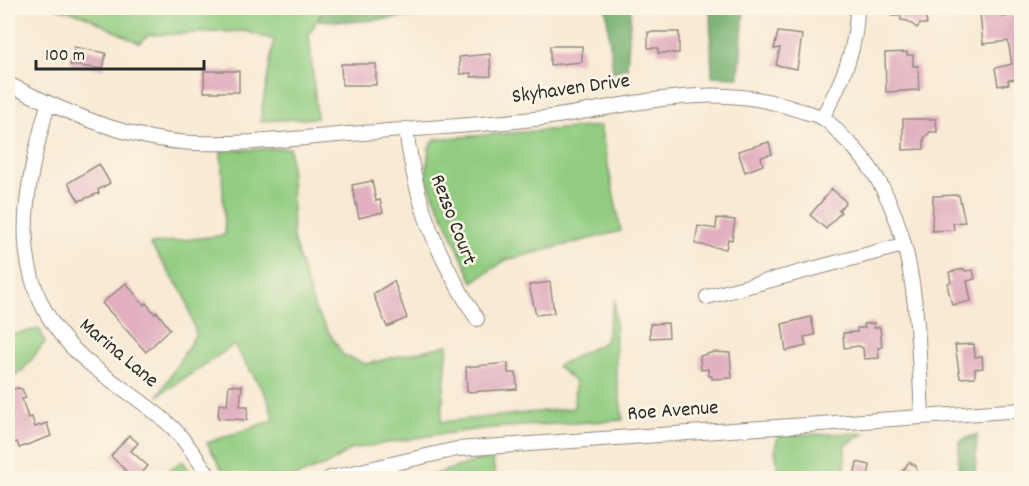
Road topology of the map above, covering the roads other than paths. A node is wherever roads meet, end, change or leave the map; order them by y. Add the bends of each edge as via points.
1 (857, 8) edge
2 (8, 84) edge
3 (48, 104) junction
4 (822, 118) junction
5 (406, 129) junction
6 (903, 245) junction
7 (707, 297) dead end
8 (477, 319) dead end
9 (1022, 410) edge
10 (922, 416) junction
11 (211, 478) edge
12 (330, 478) edge

1 - 4 street via 855,43 843,81
2 - 3 street, Skyhaven Drive
3 - 5 street, Skyhaven Drive via 104,124 194,143
3 - 11 street, Marina Lane via 35,151 24,219 26,248 39,299 57,329 81,356 174,429
4 - 5 street, Skyhaven Drive via 780,103 726,94 648,100 541,118
4 - 6 street, Skyhaven Drive via 860,152 879,177
5 - 8 street, Rezso Court via 411,172 431,237
6 - 7 street
6 - 10 street, Skyhaven Drive via 915,303
9 - 10 street, Roe Avenue
10 - 12 street, Roe Avenue via 457,449

